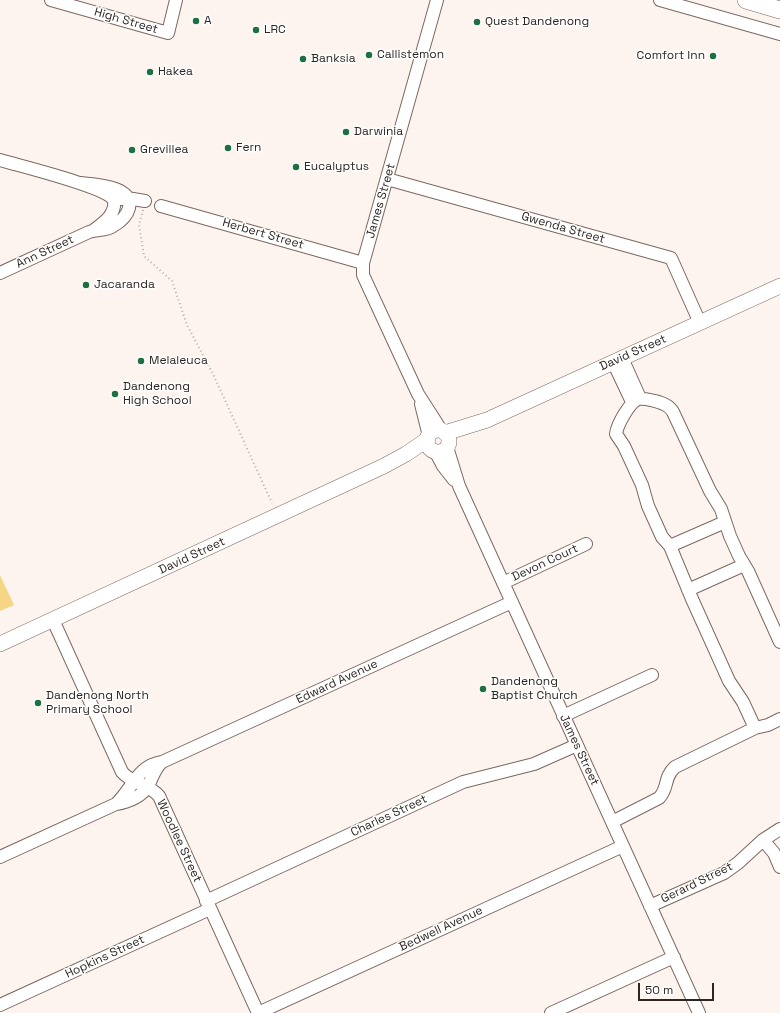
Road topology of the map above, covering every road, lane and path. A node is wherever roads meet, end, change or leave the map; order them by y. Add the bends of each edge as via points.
1 (51, 0) edge
2 (176, 0) edge
3 (437, 0) edge
4 (660, 0) edge
5 (746, 0) edge
6 (780, 10) edge
7 (780, 34) edge
8 (0, 160) edge
9 (387, 179) junction
10 (80, 183) junction
11 (128, 198) junction
12 (114, 200) junction
13 (145, 201) dead end
14 (161, 206) dead end
15 (139, 225) dead end
16 (89, 232) junction
17 (363, 263) junction
18 (0, 273) edge
19 (780, 286) edge
20 (700, 322) junction
21 (617, 360) junction
22 (636, 400) junction
23 (438, 442) junction
24 (272, 503) dead end
25 (725, 522) junction
26 (586, 544) dead end
27 (670, 546) junction
28 (744, 565) junction
29 (503, 583) junction
30 (688, 590) junction
31 (512, 602) junction
32 (53, 620) junction
33 (780, 642) edge
34 (0, 644) edge
35 (652, 675) dead end
36 (563, 716) junction
37 (780, 719) edge
38 (755, 728) junction
39 (577, 745) junction
40 (162, 762) junction
41 (134, 781) junction
42 (147, 787) junction
43 (116, 804) junction
44 (612, 822) junction
45 (780, 829) edge
46 (763, 840) junction
47 (623, 846) junction
48 (0, 857) edge
49 (780, 867) edge
50 (208, 905) junction
51 (650, 906) junction
52 (674, 957) junction
53 (0, 1006) edge
54 (258, 1013) edge
55 (551, 1013) edge
56 (699, 1013) edge

1 - 2 street, High Street via 168,33
3 - 9 street, James Street
4 - 7 street
5 - 6 highway
8 - 10 street
9 - 17 street, James Street
9 - 20 street, Gwenda Street via 671,258
10 - 11 street via 118,190 125,193
10 - 12 street
11 - 12 street
11 - 13 street
11 - 16 street, Ann Street via 128,208 121,220 109,229
12 - 16 street, Ann Street via 111,215
14 - 17 street, Herbert Street
15 - 24 path via 144,256 172,281 187,325 213,374
16 - 18 street, Ann Street
17 - 23 street, James Street via 363,275
19 - 20 main road, David Street
20 - 21 main road, David Street
21 - 22 street
21 - 23 main road, David Street
22 - 25 street via 659,402 671,409
22 - 27 street via 616,434 639,478 662,536
23 - 29 street, James Street
23 - 32 main road, David Street
25 - 27 street
25 - 28 street
26 - 29 street, Devon Court
27 - 30 street
28 - 30 street
28 - 33 street
29 - 31 street, James Street
30 - 38 street
31 - 36 street, James Street
31 - 40 street, Edward Avenue
32 - 34 main road, David Street
32 - 41 street, Woodlee Street via 122,772
35 - 36 street
36 - 39 street, James Street
37 - 38 street
38 - 44 street via 675,767 667,777 663,794 659,798
39 - 44 street, James Street
39 - 50 street, Charles Street via 534,764 463,782
40 - 41 street, Edward Avenue via 149,765
40 - 42 street, Edward Avenue
41 - 42 street, Woodlee Street
41 - 43 street, Edward Avenue
42 - 43 street, Edward Avenue via 134,798
42 - 50 street, Woodlee Street via 159,796
43 - 48 street, Edward Avenue
44 - 47 street, James Street
45 - 46 street, Gerard Street
46 - 49 street via 774,853
46 - 51 street, Gerard Street via 724,873
47 - 51 street, James Street
47 - 54 street, Bedwell Avenue
50 - 53 street, Hopkins Street
50 - 54 street, Woodlee Street
51 - 52 street, James Street
52 - 55 street
52 - 56 street, James Street

